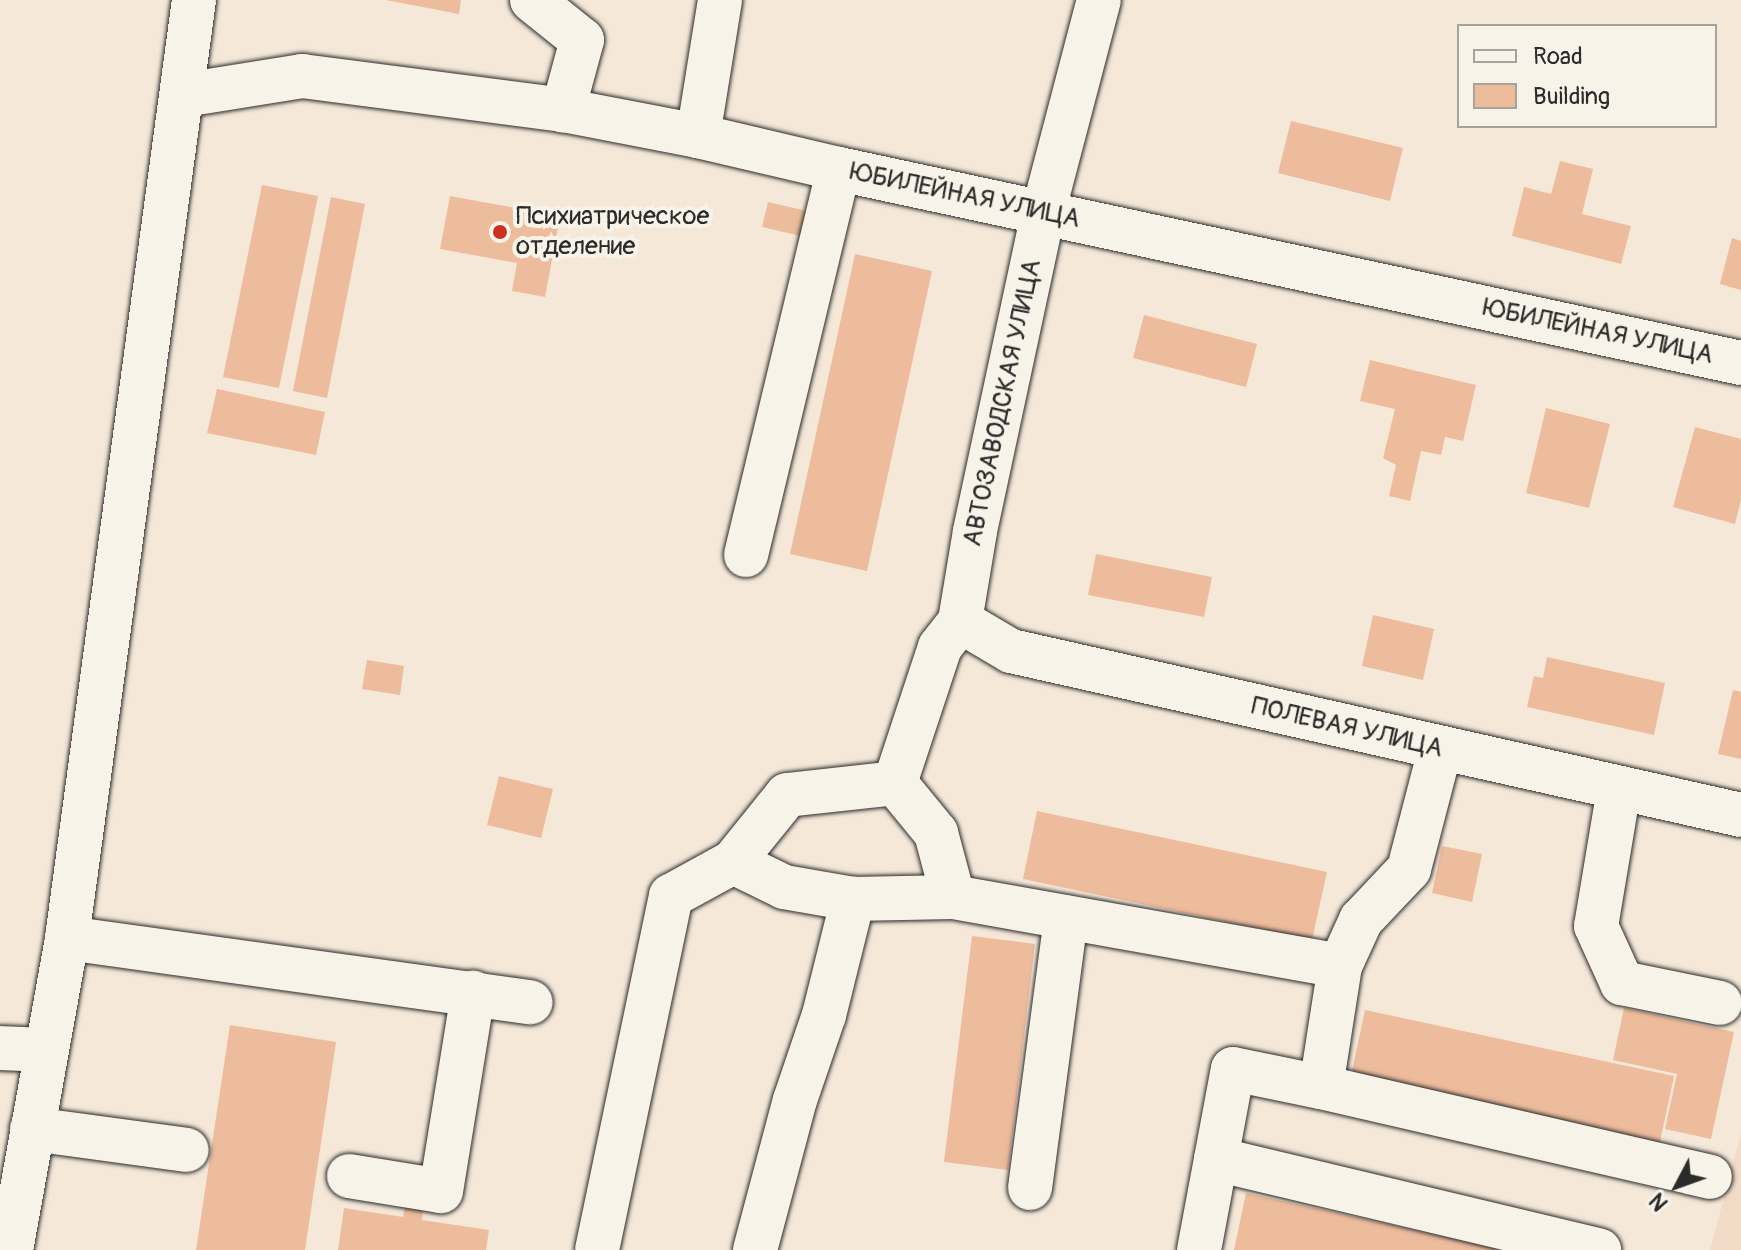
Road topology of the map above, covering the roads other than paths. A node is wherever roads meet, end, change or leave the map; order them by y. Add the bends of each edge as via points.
1 (194, 0) edge
2 (532, 0) edge
3 (720, 0) edge
4 (1099, 0) edge
5 (585, 20) edge
6 (184, 95) junction
7 (563, 110) junction
8 (698, 136) junction
9 (839, 169) junction
10 (1043, 213) junction
11 (1741, 363) edge
12 (746, 555) dead end
13 (960, 621) junction
14 (1440, 750) junction
15 (895, 783) junction
16 (1619, 789) junction
17 (1741, 815) edge
18 (733, 862) junction
19 (953, 897) junction
20 (853, 899) junction
21 (1066, 917) junction
22 (67, 938) junction
23 (1340, 966) junction
24 (473, 993) junction
25 (531, 1002) dead end
26 (1720, 1003) dead end
27 (0, 1048) edge
28 (46, 1050) junction
29 (1321, 1087) junction
30 (32, 1129) junction
31 (187, 1150) dead end
32 (1216, 1159) junction
33 (349, 1176) dead end
34 (1710, 1177) dead end
35 (1030, 1188) dead end
36 (11, 1250) edge
37 (597, 1250) edge
38 (755, 1250) edge
39 (1199, 1250) edge
40 (1599, 1250) edge

1 - 6 street
2 - 5 street
3 - 8 street
4 - 10 street, АВТОЗАВОДСКАЯ УЛИЦА
5 - 7 street
6 - 7 street, ЮБИЛЕЙНАЯ УЛИЦА via 302,76
6 - 22 street
7 - 8 street, ЮБИЛЕЙНАЯ УЛИЦА
8 - 9 street, ЮБИЛЕЙНАЯ УЛИЦА
9 - 10 street, ЮБИЛЕЙНАЯ УЛИЦА
9 - 12 street
10 - 11 street, ЮБИЛЕЙНАЯ УЛИЦА
10 - 13 street, АВТОЗАВОДСКАЯ УЛИЦА
13 - 14 street, ПОЛЕВАЯ УЛИЦА via 1011,651
13 - 15 street via 940,647
14 - 16 street, ПОЛЕВАЯ УЛИЦА
14 - 23 street via 1409,869 1361,920
15 - 18 street via 787,795
15 - 19 street via 936,833
16 - 17 street, ПОЛЕВАЯ УЛИЦА
16 - 26 street via 1596,926 1622,983
18 - 20 street via 784,887
18 - 37 street via 671,896
19 - 20 street
19 - 21 street
20 - 38 street
21 - 23 street
21 - 35 street
22 - 24 street
22 - 28 street
23 - 29 street
24 - 25 street
24 - 33 street via 441,1191
27 - 28 street
28 - 30 street
29 - 32 street via 1233,1069
29 - 34 street
30 - 31 street
30 - 36 street
32 - 39 street
32 - 40 street

